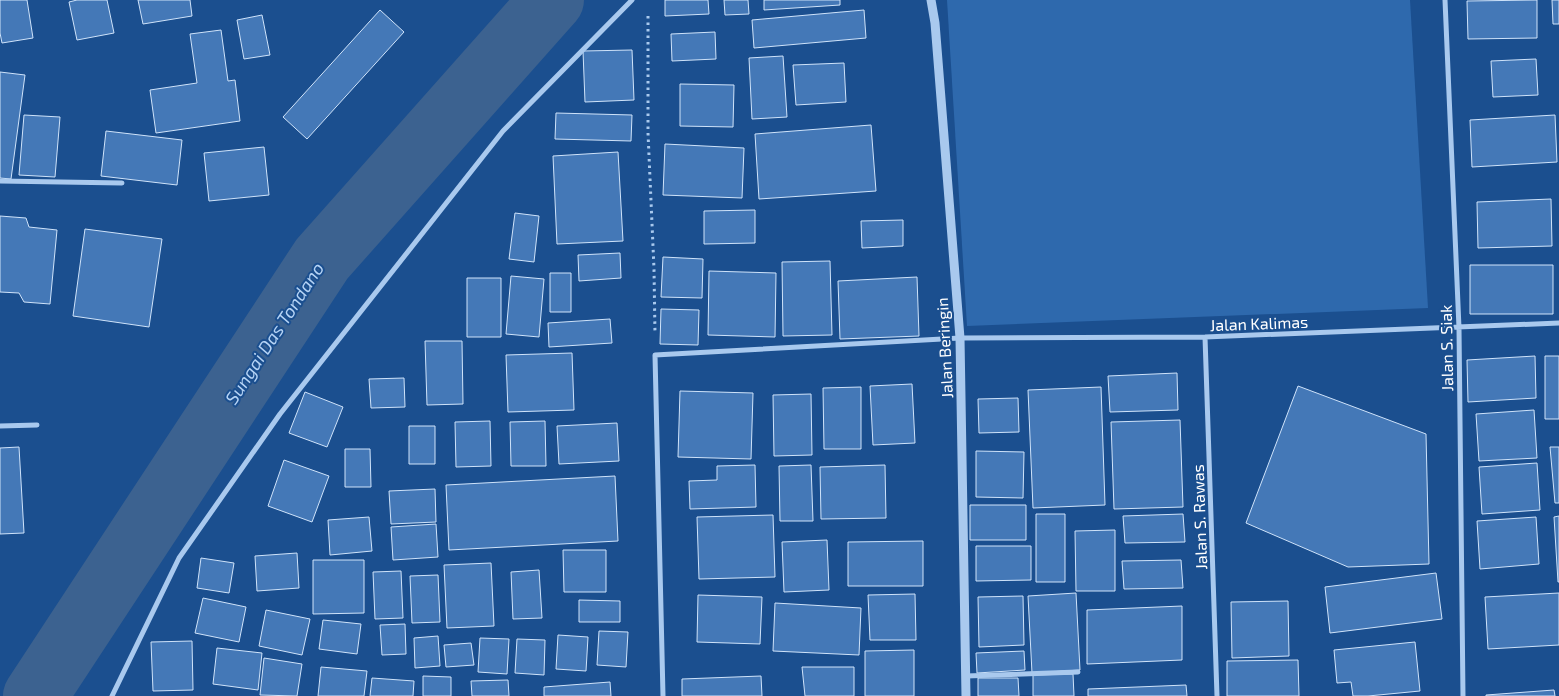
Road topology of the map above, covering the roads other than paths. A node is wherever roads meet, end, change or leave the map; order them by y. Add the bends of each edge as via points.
1 (632, 0) edge
2 (932, 0) edge
3 (1444, 0) edge
4 (0, 181) edge
5 (122, 184) dead end
6 (1559, 323) edge
7 (1459, 328) junction
8 (1206, 337) junction
9 (960, 338) junction
10 (37, 425) dead end
11 (0, 426) edge
12 (1078, 672) dead end
13 (966, 676) junction
14 (112, 696) edge
15 (663, 696) edge
16 (966, 696) edge
17 (1217, 696) edge
18 (1464, 696) edge

1 - 14 street via 502,132 280,414 179,558
2 - 9 street, Jalan Beringin
3 - 7 street, Jalan S. Siak
4 - 5 street
6 - 7 street, Jalan Kalimas
7 - 8 street, Jalan Kalimas
7 - 18 street, Jalan S. Siak
8 - 9 street, Jalan Kalimas
8 - 17 street, Jalan S. Rawas
9 - 13 street, Jalan Beringin
9 - 15 street, Jalan Kalimas via 655,355
10 - 11 street
12 - 13 street
13 - 16 street, Jalan Beringin

